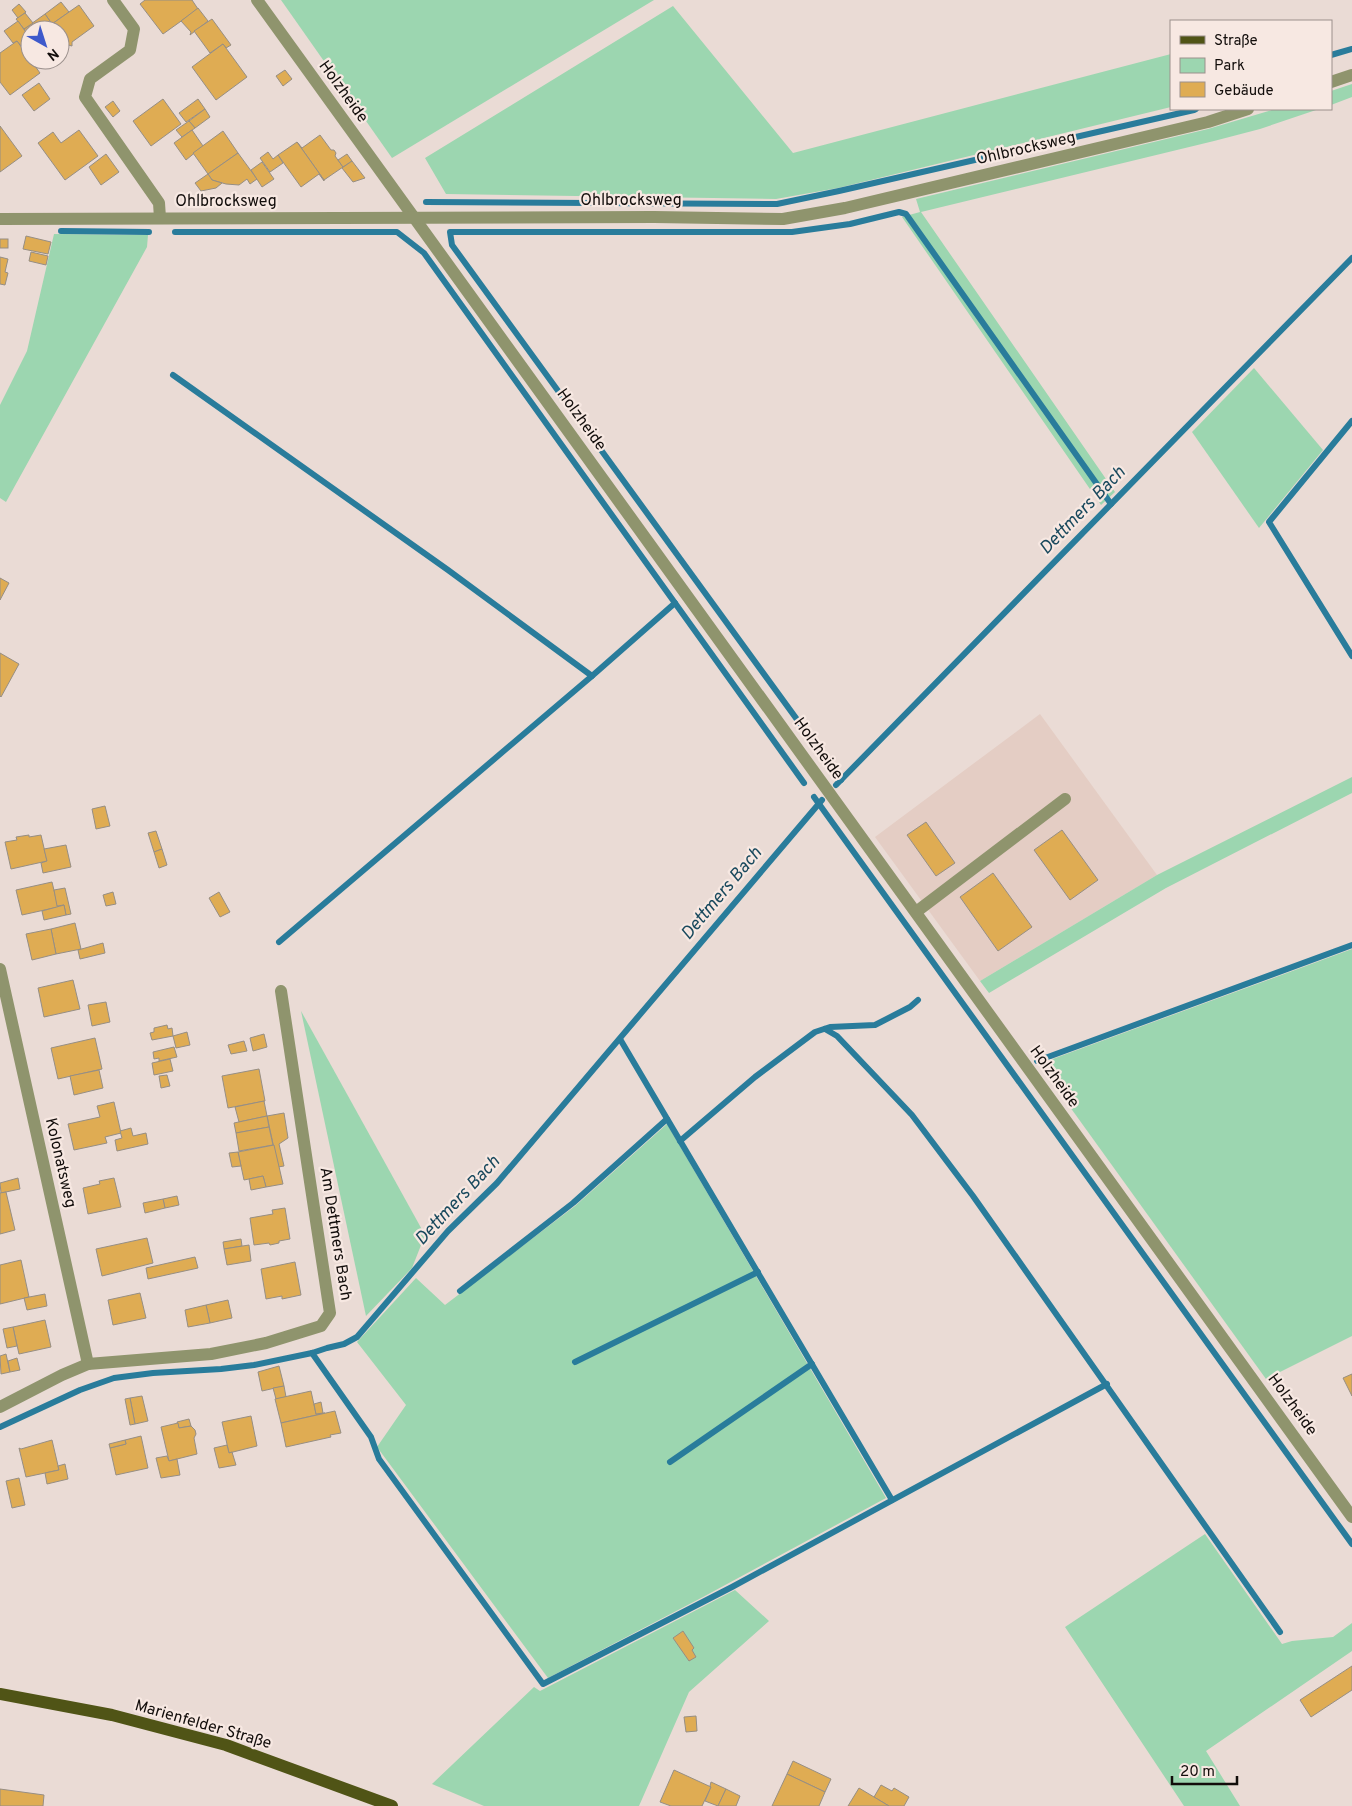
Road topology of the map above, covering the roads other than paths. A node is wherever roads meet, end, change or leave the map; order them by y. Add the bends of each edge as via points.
1 (113, 0) edge
2 (257, 0) edge
3 (1352, 75) edge
4 (1332, 82) edge
5 (1245, 110) edge
6 (415, 217) junction
7 (160, 218) junction
8 (0, 219) edge
9 (1065, 800) dead end
10 (916, 912) junction
11 (0, 969) edge
12 (281, 991) dead end
13 (88, 1364) junction
14 (0, 1407) edge
15 (1352, 1517) edge
16 (0, 1694) edge
17 (392, 1806) edge

1 - 7 street via 134,28 130,50 90,79 85,97 159,203
2 - 6 street, Holzheide
3 - 4 street
5 - 6 street, Ohlbrocksweg via 1208,122 846,208 783,219
6 - 7 street, Ohlbrocksweg
6 - 10 street, Holzheide
7 - 8 street, Ohlbrocksweg
9 - 10 street
10 - 15 street, Holzheide
11 - 13 street, Kolonatsweg
12 - 13 street, Am Dettmers Bach via 330,1313 321,1326 266,1343 212,1354
13 - 14 street, Am Dettmers Bach
16 - 17 main road, Marienfelder Straße via 112,1715 226,1745

